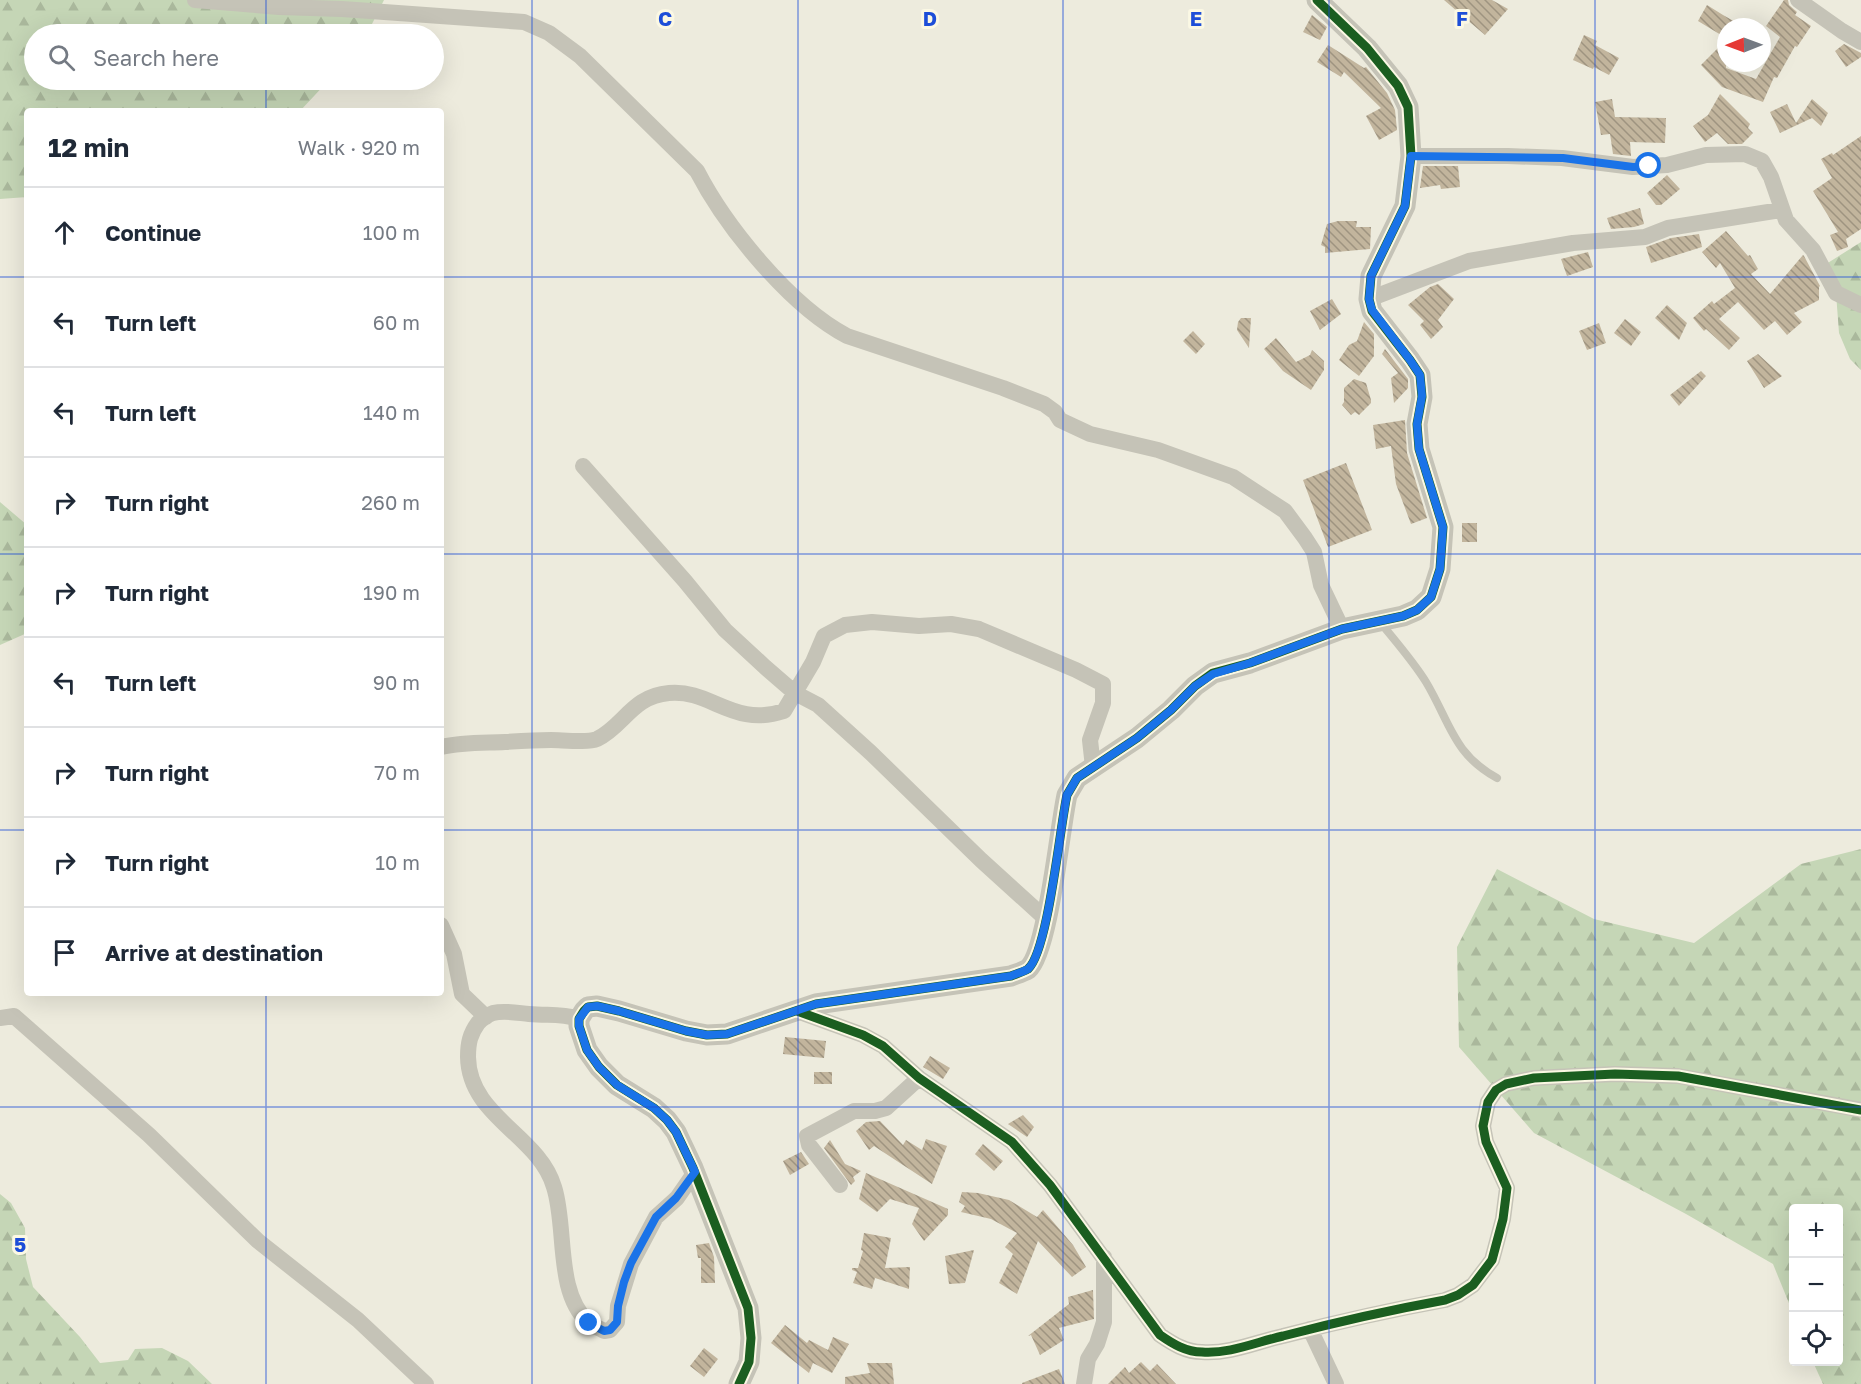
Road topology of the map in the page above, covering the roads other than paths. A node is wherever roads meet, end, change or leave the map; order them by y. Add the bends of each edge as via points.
1 (195, 0) edge
2 (1317, 0) edge
3 (1798, 0) edge
4 (1861, 42) edge
5 (1411, 156) junction
6 (1781, 210) junction
7 (1369, 299) junction
8 (1861, 305) edge
9 (583, 466) dead end
10 (1380, 622) junction
11 (1342, 629) junction
12 (795, 693) junction
13 (444, 747) edge
14 (1093, 767) junction
15 (1497, 778) dead end
16 (1047, 919) junction
17 (444, 932) edge
18 (797, 1011) junction
19 (486, 1017) junction
20 (0, 1018) edge
21 (579, 1019) junction
22 (919, 1078) junction
23 (1861, 1110) edge
24 (695, 1172) junction
25 (840, 1185) dead end
26 (1104, 1257) junction
27 (1310, 1329) junction
28 (426, 1384) edge
29 (740, 1384) edge
30 (1084, 1384) edge
31 (1336, 1384) edge

1 - 11 street via 524,22 549,33 588,64 697,171 708,193 750,249 780,284 830,327 1044,404 1060,420 1090,435 1158,450 1233,477 1285,511 1305,538 1314,552 1321,585
2 - 5 street via 1367,48 1398,86 1408,107
3 - 4 street
5 - 6 street via 1563,158 1633,167 1667,165 1706,155 1745,154 1762,161
5 - 7 street via 1405,206 1371,276
6 - 7 street via 1668,228 1645,237 1573,243 1469,261
6 - 8 street via 1813,250 1836,292
7 - 10 street via 1372,310 1420,375 1419,449 1443,527 1440,569 1431,597 1417,610
9 - 12 street via 725,630
10 - 11 street
10 - 15 lane via 1426,682 1460,747 1480,768
11 - 14 street via 1213,674 1145,731
12 - 13 street via 784,711 771,715 749,715 671,693 637,705 596,740 476,742
12 - 14 street via 824,636 845,625 951,624 979,629 1103,684 1103,703 1090,740
12 - 16 street via 818,705
14 - 16 street via 1077,778 1067,795
16 - 18 street via 1028,969 1011,976 816,1004
17 - 19 street via 454,954 462,994
18 - 21 street via 727,1034 686,1031 597,1006 588,1007
18 - 22 street via 863,1035 883,1046
19 - 21 street via 513,1012
19 - 24 street via 471,1033 468,1045 472,1081 494,1115 547,1167 560,1209 570,1291 589,1323 604,1331 617,1322 631,1263 656,1217
20 - 28 street via 15,1016 149,1135 258,1241 358,1320
21 - 24 street via 580,1035 599,1067 617,1085 667,1120
22 - 25 street via 886,1108 854,1111 807,1136 808,1145
22 - 26 street via 1012,1142
23 - 27 street via 1678,1076 1615,1074 1534,1078 1506,1084 1488,1102 1483,1126 1492,1158 1507,1188 1492,1260 1484,1273 1458,1295
24 - 29 street via 748,1308 752,1338 749,1362
26 - 27 street via 1160,1335 1184,1350 1233,1351
26 - 30 street via 1104,1322 1088,1359
27 - 31 street

